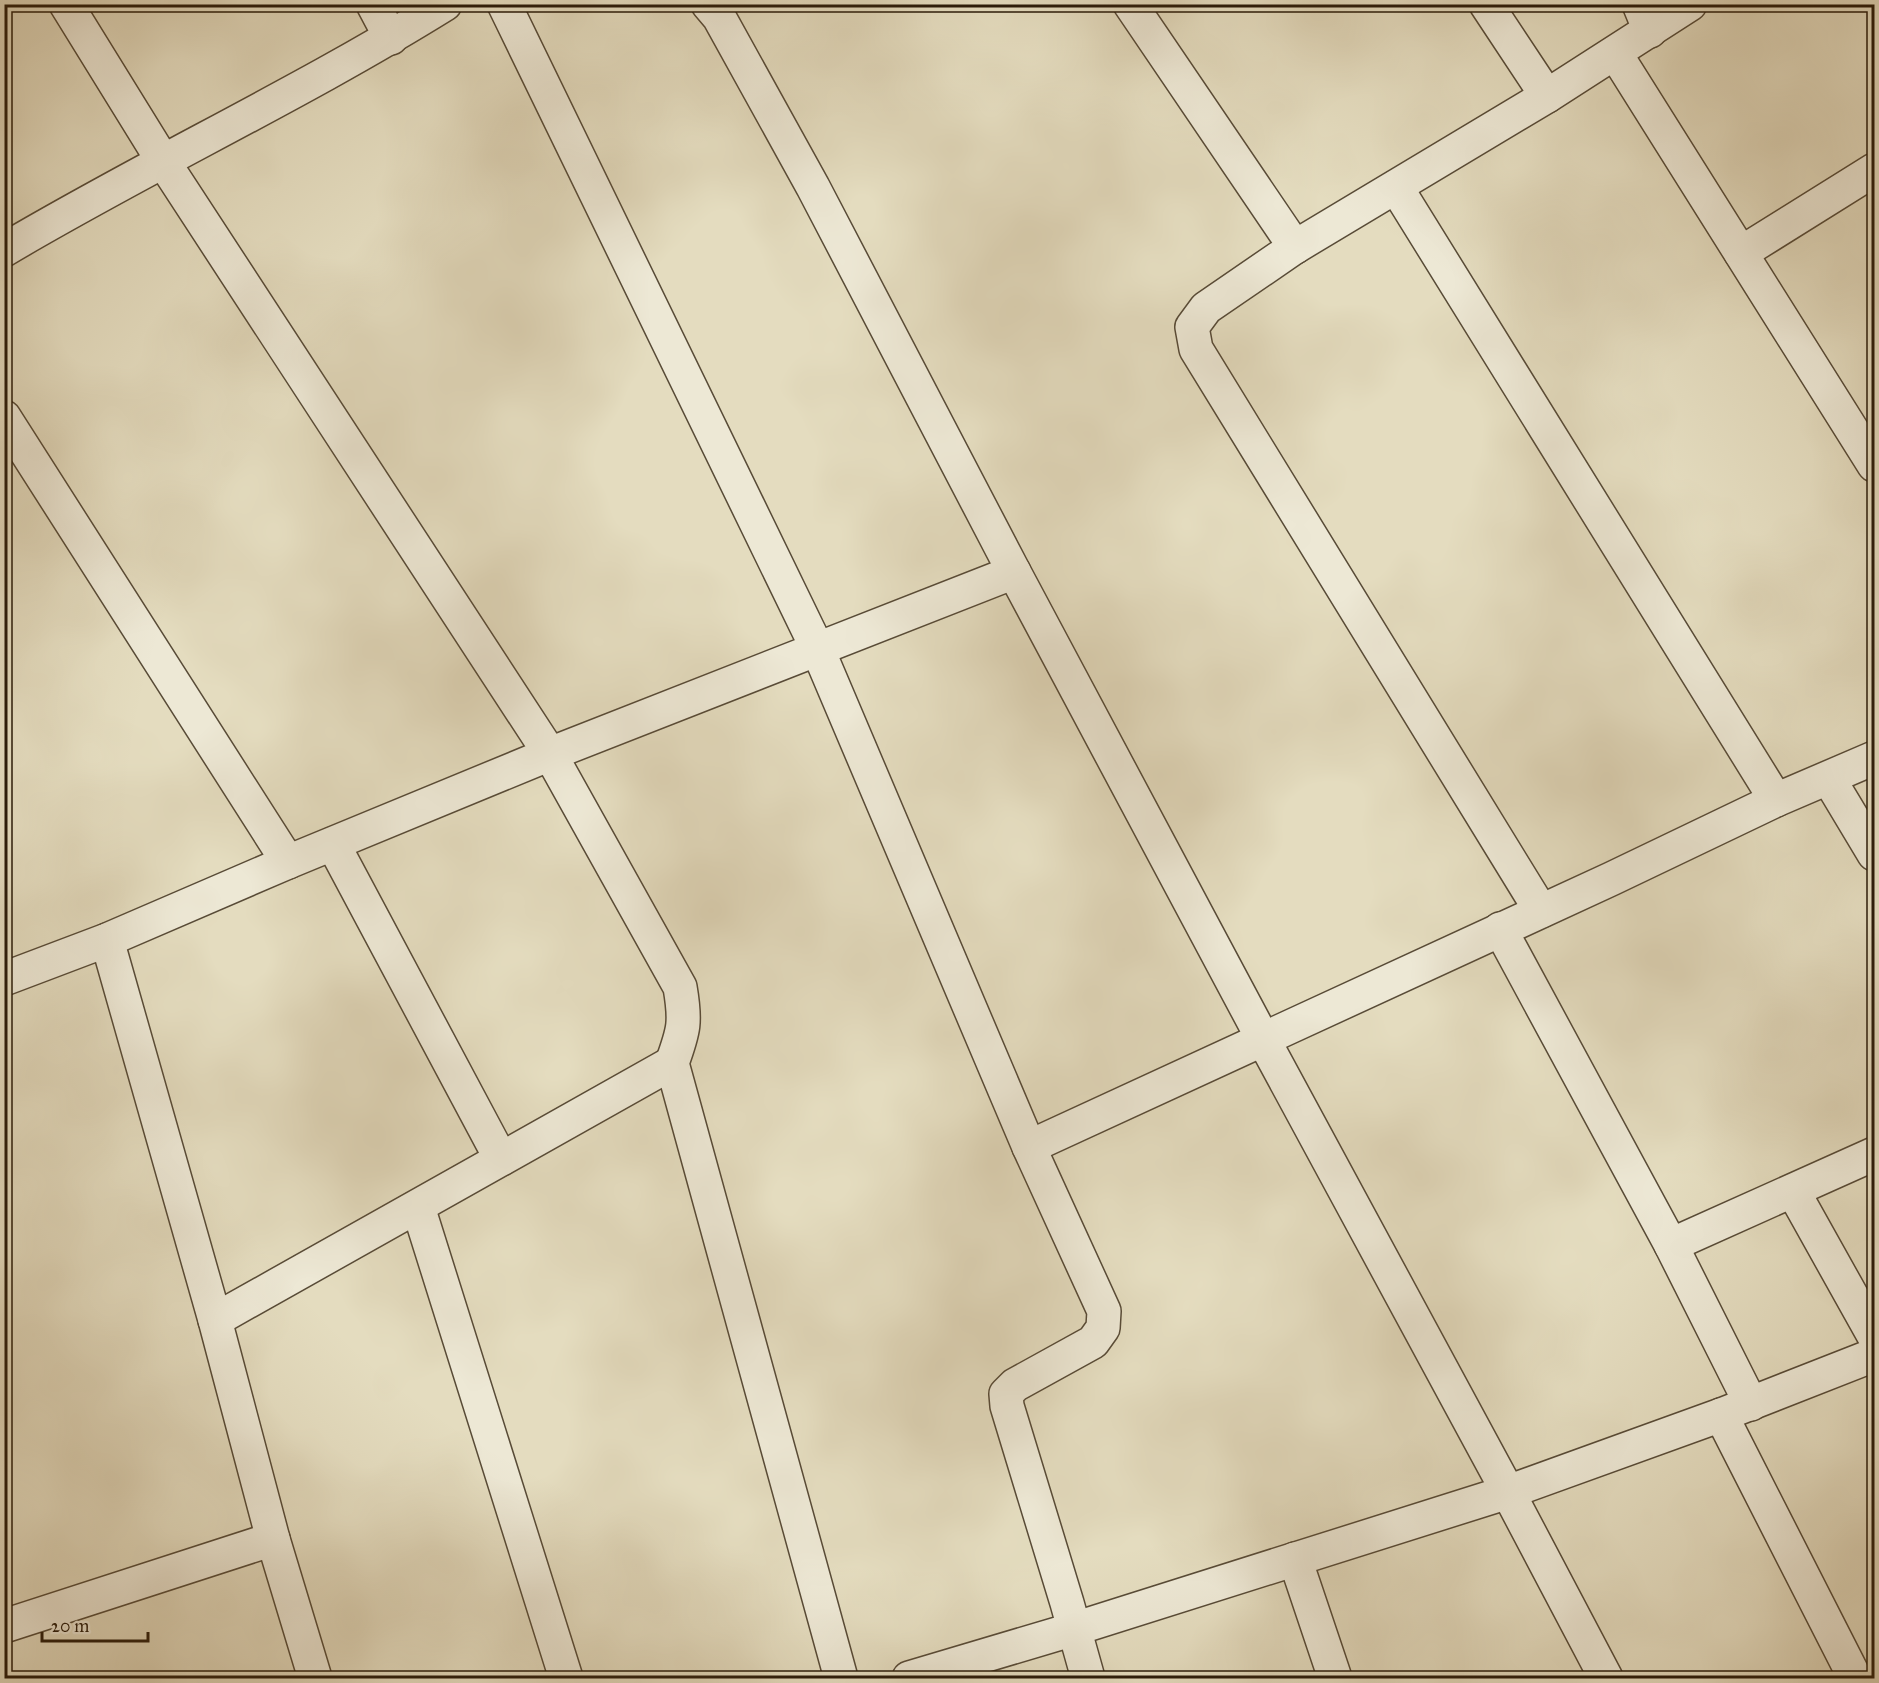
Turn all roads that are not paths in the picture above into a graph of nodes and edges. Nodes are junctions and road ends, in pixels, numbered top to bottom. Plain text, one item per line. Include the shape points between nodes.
1 (66, 4) edge
2 (373, 4) edge
3 (446, 4) edge
4 (504, 4) edge
5 (1130, 4) edge
6 (1485, 4) edge
7 (1690, 4) edge
8 (723, 9) edge
9 (1645, 18) edge
10 (391, 38) junction
11 (1615, 53) junction
12 (1547, 96) junction
13 (163, 161) junction
14 (1875, 170) edge
15 (1395, 187) junction
16 (1295, 247) junction
17 (4, 250) edge
18 (1742, 253) junction
19 (4, 417) edge
20 (1874, 464) edge
21 (1014, 572) junction
22 (818, 650) junction
23 (550, 753) junction
24 (1875, 758) edge
25 (1829, 779) junction
26 (1776, 800) junction
27 (333, 844) junction
28 (1875, 854) edge
29 (288, 862) junction
30 (1541, 911) junction
31 (1500, 929) junction
32 (107, 940) junction
33 (7, 973) edge
34 (1263, 1039) junction
35 (672, 1063) junction
36 (1029, 1147) junction
37 (1875, 1154) edge
38 (501, 1159) junction
39 (1793, 1191) junction
40 (418, 1207) junction
41 (1671, 1245) junction
42 (215, 1320) junction
43 (1875, 1336) edge
44 (1875, 1355) edge
45 (1751, 1404) junction
46 (1721, 1415) junction
47 (1508, 1492) junction
48 (273, 1539) junction
49 (1294, 1559) junction
50 (4, 1626) edge
51 (1074, 1629) junction
52 (315, 1678) edge
53 (566, 1678) edge
54 (841, 1678) edge
55 (909, 1678) edge
56 (1088, 1678) edge
57 (1335, 1678) edge
58 (1606, 1678) edge
59 (1855, 1678) edge

1 - 13 street
2 - 10 street
3 - 10 street
4 - 22 street
5 - 16 street
6 - 12 street
7 - 9 street
8 - 21 street
9 - 11 street
10 - 13 street
11 - 12 street
11 - 18 street
12 - 15 street
13 - 17 street
13 - 23 street
14 - 18 street
15 - 16 street
15 - 26 street
16 - 30 street via 1206,308 1192,327 1196,349
18 - 20 street
19 - 29 street
21 - 22 street
21 - 34 street
22 - 23 street
22 - 36 street
23 - 27 street
23 - 35 street via 680,987 685,1013
24 - 25 street
25 - 26 street
25 - 28 street
26 - 30 street
27 - 29 street
27 - 38 street
29 - 32 street
30 - 31 street
31 - 34 street
31 - 41 street
32 - 33 street
32 - 42 street
34 - 36 street
34 - 47 street
35 - 38 street
35 - 54 street
36 - 51 street via 1104,1311 1103,1328 1093,1342 1015,1385 1006,1394
37 - 39 street
38 - 40 street
39 - 41 street
39 - 43 street
40 - 42 street
40 - 53 street
41 - 45 street
42 - 48 street
44 - 45 street
45 - 46 street
46 - 47 street
46 - 59 street
47 - 49 street
47 - 58 street
48 - 50 street
48 - 52 street
49 - 51 street
49 - 57 street
51 - 55 street
51 - 56 street

